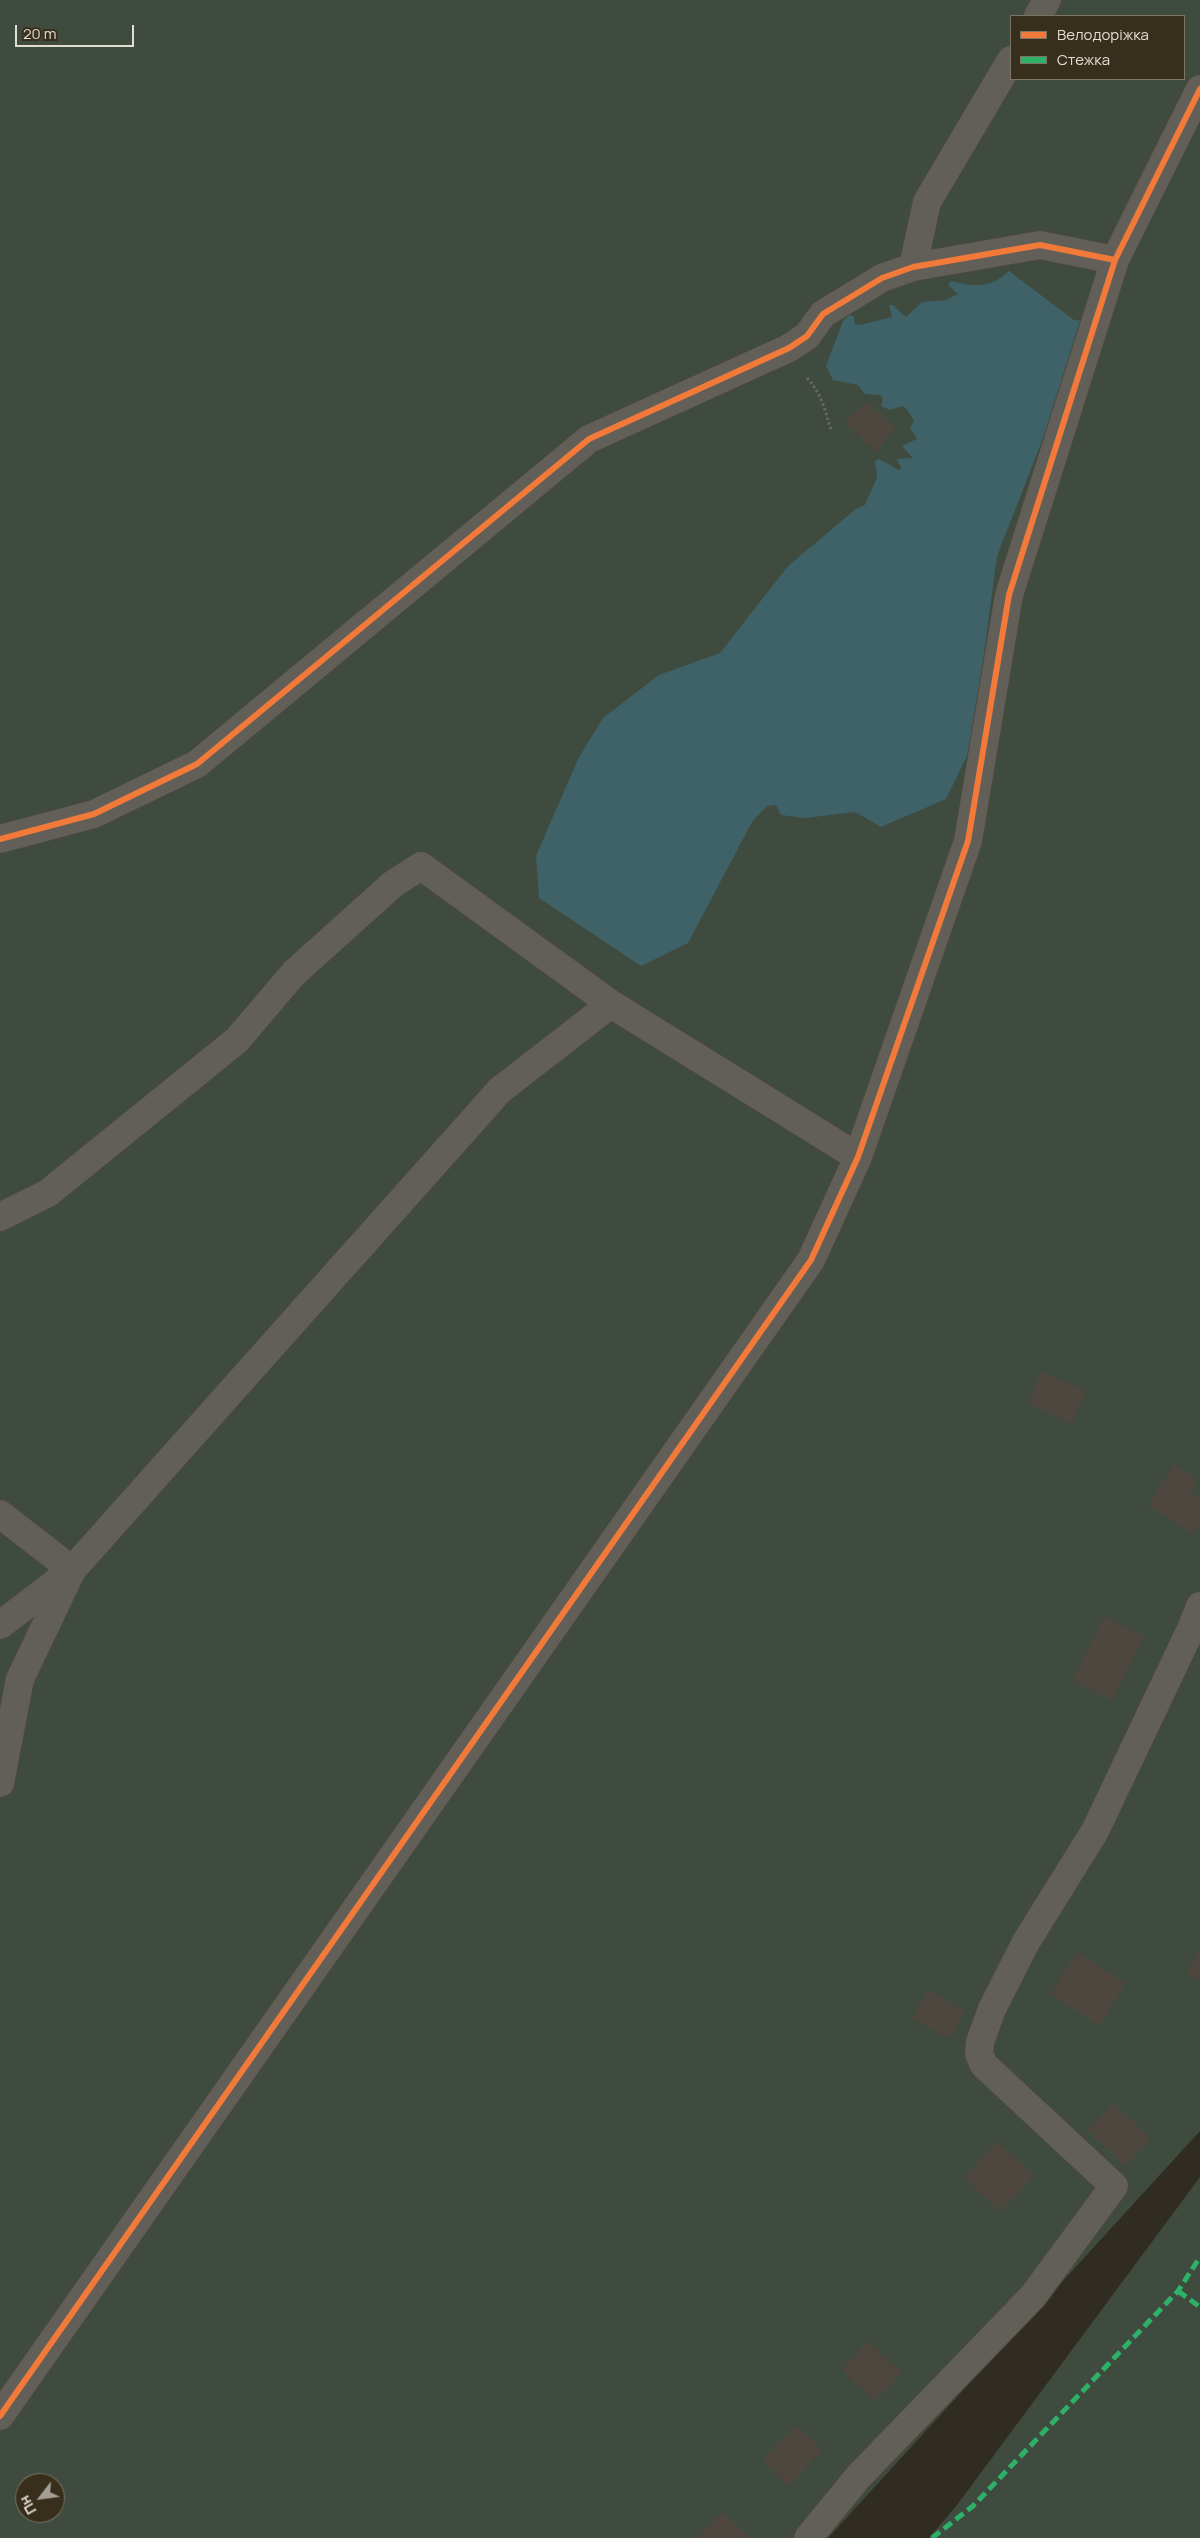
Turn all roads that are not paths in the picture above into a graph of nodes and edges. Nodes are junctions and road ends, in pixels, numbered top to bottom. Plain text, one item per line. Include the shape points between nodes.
1 (1047, 0) edge
2 (1039, 15) edge
3 (1010, 62) edge
4 (1200, 89) edge
5 (1115, 260) junction
6 (913, 267) junction
7 (0, 839) edge
8 (611, 1004) junction
9 (858, 1157) junction
10 (0, 1217) edge
11 (0, 1514) edge
12 (72, 1570) junction
13 (1200, 1606) edge
14 (0, 1625) edge
15 (0, 1783) edge
16 (0, 2416) edge
17 (808, 2538) edge

1 - 2 street
3 - 6 street via 927,202
4 - 5 street
5 - 6 street via 1040,245
5 - 9 street via 1010,595 968,841
6 - 7 street via 882,278 823,314 807,336 789,348 589,439 197,764 94,814
8 - 9 street
8 - 10 street via 421,866 394,884 294,973 237,1040 48,1193
8 - 12 street via 500,1090
9 - 16 street via 811,1260
11 - 12 street
12 - 14 street
12 - 15 street via 20,1679
13 - 17 street via 1095,1831 1026,1942 992,2009 980,2042 979,2054 984,2066 1114,2186 1032,2296 858,2478

